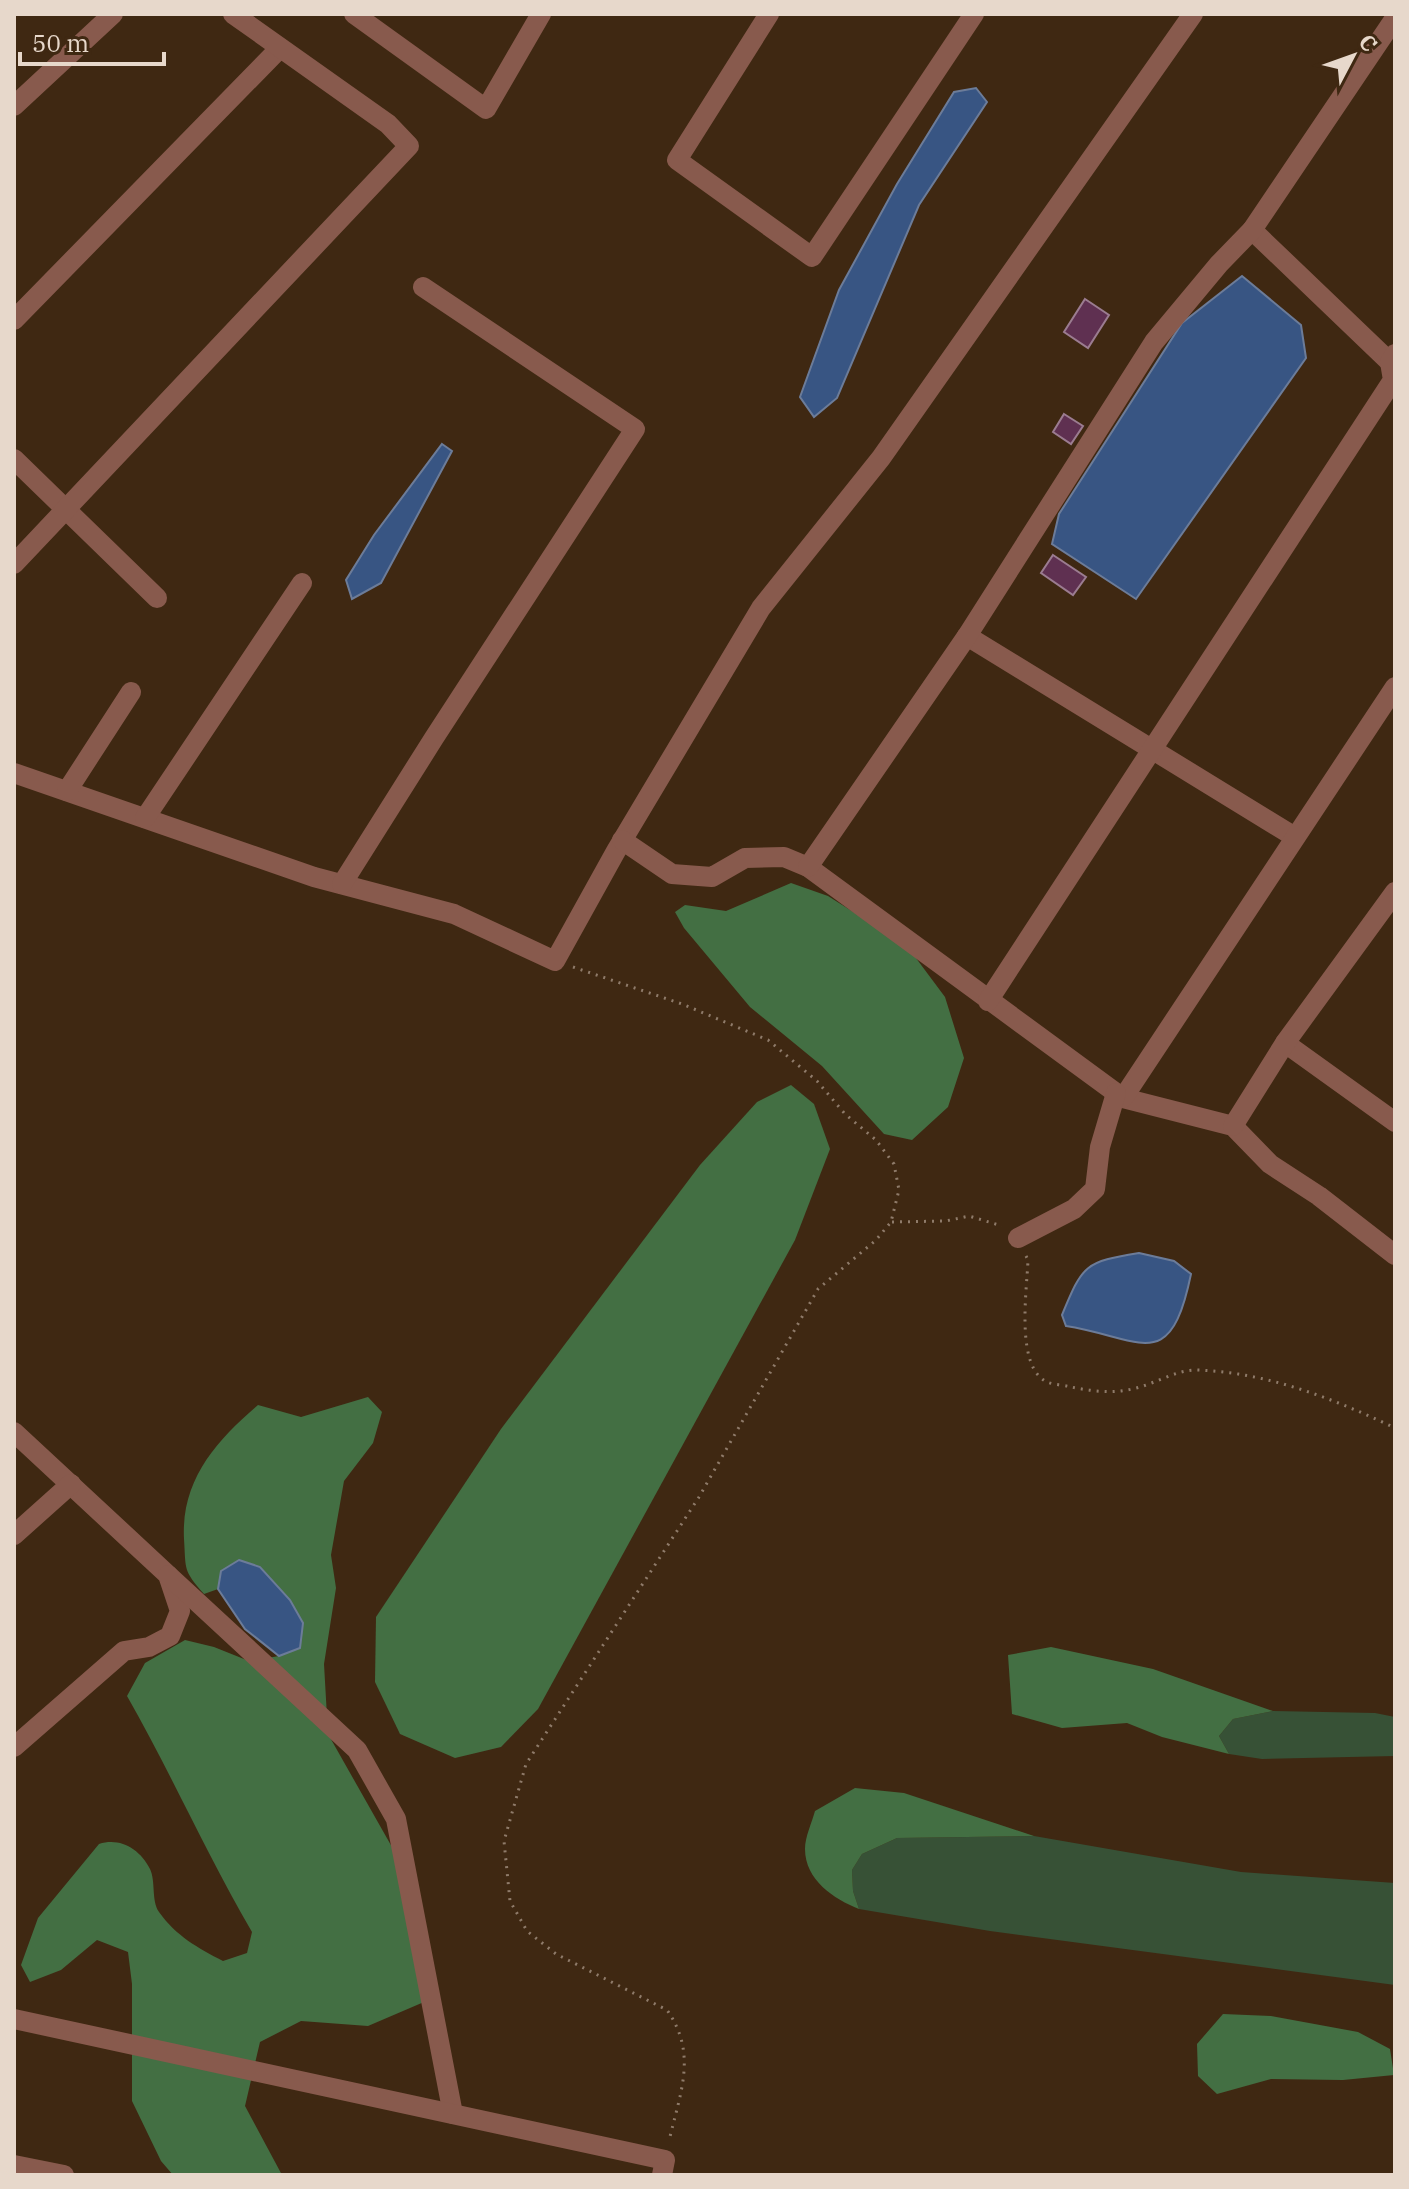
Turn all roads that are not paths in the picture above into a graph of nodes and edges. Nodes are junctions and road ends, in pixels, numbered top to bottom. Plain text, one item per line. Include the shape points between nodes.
1 (113, 14) edge
2 (233, 14) edge
3 (354, 14) edge
4 (541, 14) edge
5 (769, 14) edge
6 (974, 14) edge
7 (1193, 14) edge
8 (1395, 18) edge
9 (280, 48) junction
10 (14, 106) edge
11 (1252, 230) junction
12 (423, 287) dead end
13 (14, 320) edge
14 (1393, 361) edge
15 (14, 459) edge
16 (66, 509) junction
17 (14, 564) edge
18 (302, 583) dead end
19 (157, 598) dead end
20 (967, 636) junction
21 (1395, 687) edge
22 (131, 692) dead end
23 (1150, 750) junction
24 (14, 773) edge
25 (67, 791) junction
26 (145, 818) junction
27 (1295, 837) junction
28 (622, 840) junction
29 (808, 867) junction
30 (342, 884) junction
31 (1395, 892) edge
32 (1387, 922) edge
33 (988, 1001) junction
34 (1285, 1043) junction
35 (1120, 1095) junction
36 (1395, 1122) edge
37 (1233, 1126) junction
38 (1018, 1238) road end
39 (1395, 1255) edge
40 (14, 1432) edge
41 (71, 1484) junction
42 (14, 1535) edge
43 (168, 1575) junction
44 (14, 1747) edge
45 (14, 2019) edge
46 (453, 2114) junction
47 (14, 2165) edge
48 (663, 2168) edge
49 (64, 2175) edge

1 - 10 street
2 - 9 street
3 - 4 street via 486,109
5 - 6 street via 677,160 812,257
7 - 28 street via 881,458 761,608
8 - 11 street
9 - 13 street
9 - 16 street via 388,124 409,146
11 - 14 street
11 - 20 street via 1154,342
12 - 30 street via 635,429
14 - 23 street via 1393,380
15 - 16 street
16 - 17 street
16 - 19 street
18 - 26 street
20 - 23 street
20 - 29 street
21 - 27 street
22 - 25 street
23 - 27 street
23 - 33 street
24 - 25 street
25 - 26 street
26 - 30 street
27 - 35 street
28 - 29 street via 672,874 712,877 745,858 784,857
28 - 30 street via 555,961 454,914
29 - 33 street
31 - 32 street
32 - 34 street
33 - 35 street
34 - 36 street
34 - 37 street
35 - 37 street
35 - 38 street via 1100,1147 1095,1189 1074,1209
37 - 39 street via 1270,1164
40 - 41 street
41 - 42 street
41 - 43 street
43 - 44 street via 180,1611 170,1636 124,1651
43 - 46 street via 357,1750 396,1819
45 - 46 street
46 - 48 street
47 - 49 street

